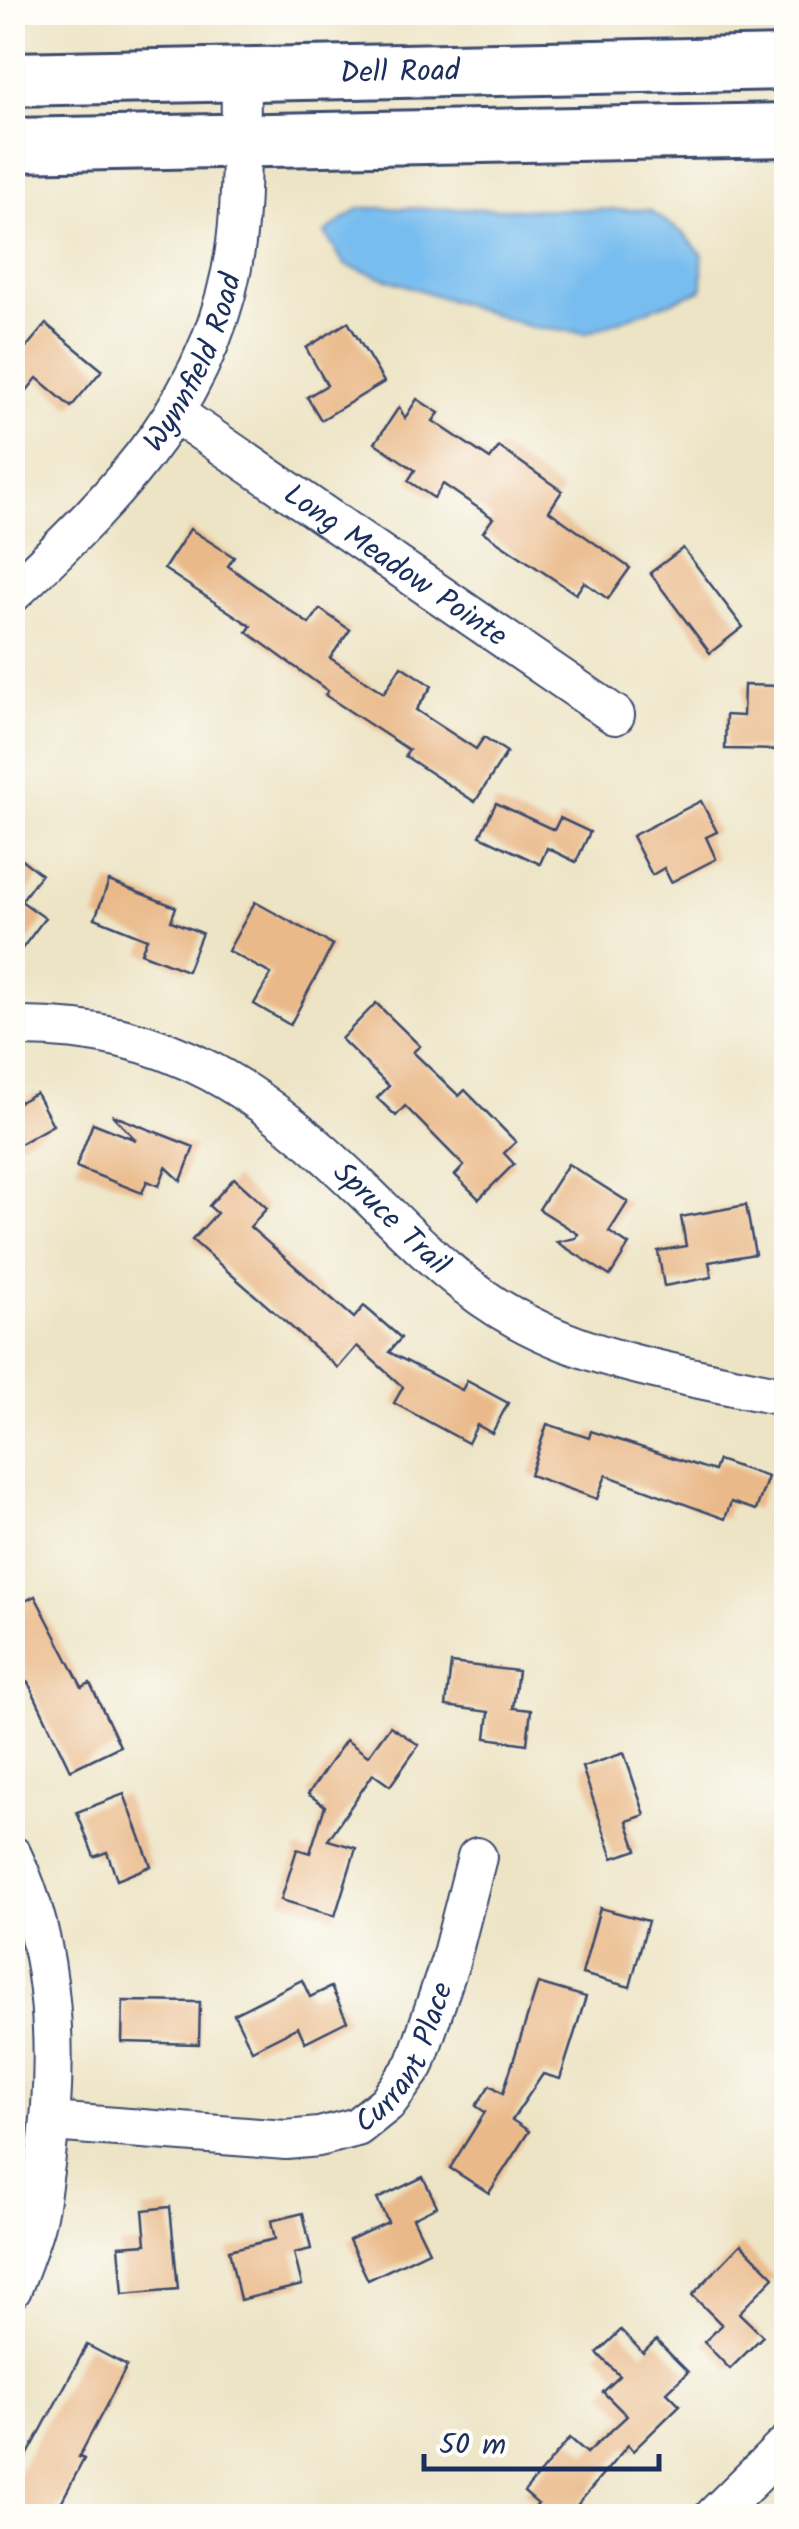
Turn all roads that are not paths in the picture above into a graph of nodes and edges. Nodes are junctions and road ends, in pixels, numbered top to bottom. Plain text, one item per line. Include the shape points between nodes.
1 (786, 63) edge
2 (241, 75) junction
3 (12, 80) edge
4 (786, 130) edge
5 (240, 141) junction
6 (12, 145) edge
7 (175, 412) junction
8 (20, 573) edge
9 (616, 715) dead end
10 (12, 1026) edge
11 (786, 1397) edge
12 (12, 1855) edge
13 (477, 1858) dead end
14 (50, 2122) junction
15 (12, 2289) edge
16 (786, 2445) edge
17 (714, 2516) edge

1 - 2 main road, Dell Road
2 - 3 main road, Dell Road
2 - 5 street, Wynnfield Road
4 - 5 main road
5 - 6 main road
5 - 7 street, Wynnfield Road via 236,244 192,384
7 - 8 street, Wynnfield Road via 104,505
7 - 9 street, Long Meadow Pointe
10 - 11 street, Spruce Trail via 158,1047 216,1072 319,1146 462,1283 516,1319 639,1366
12 - 14 street via 44,1956 55,2044
13 - 14 street, Currant Place via 415,2065 387,2103 357,2127 286,2140
14 - 15 street via 36,2220
16 - 17 street

